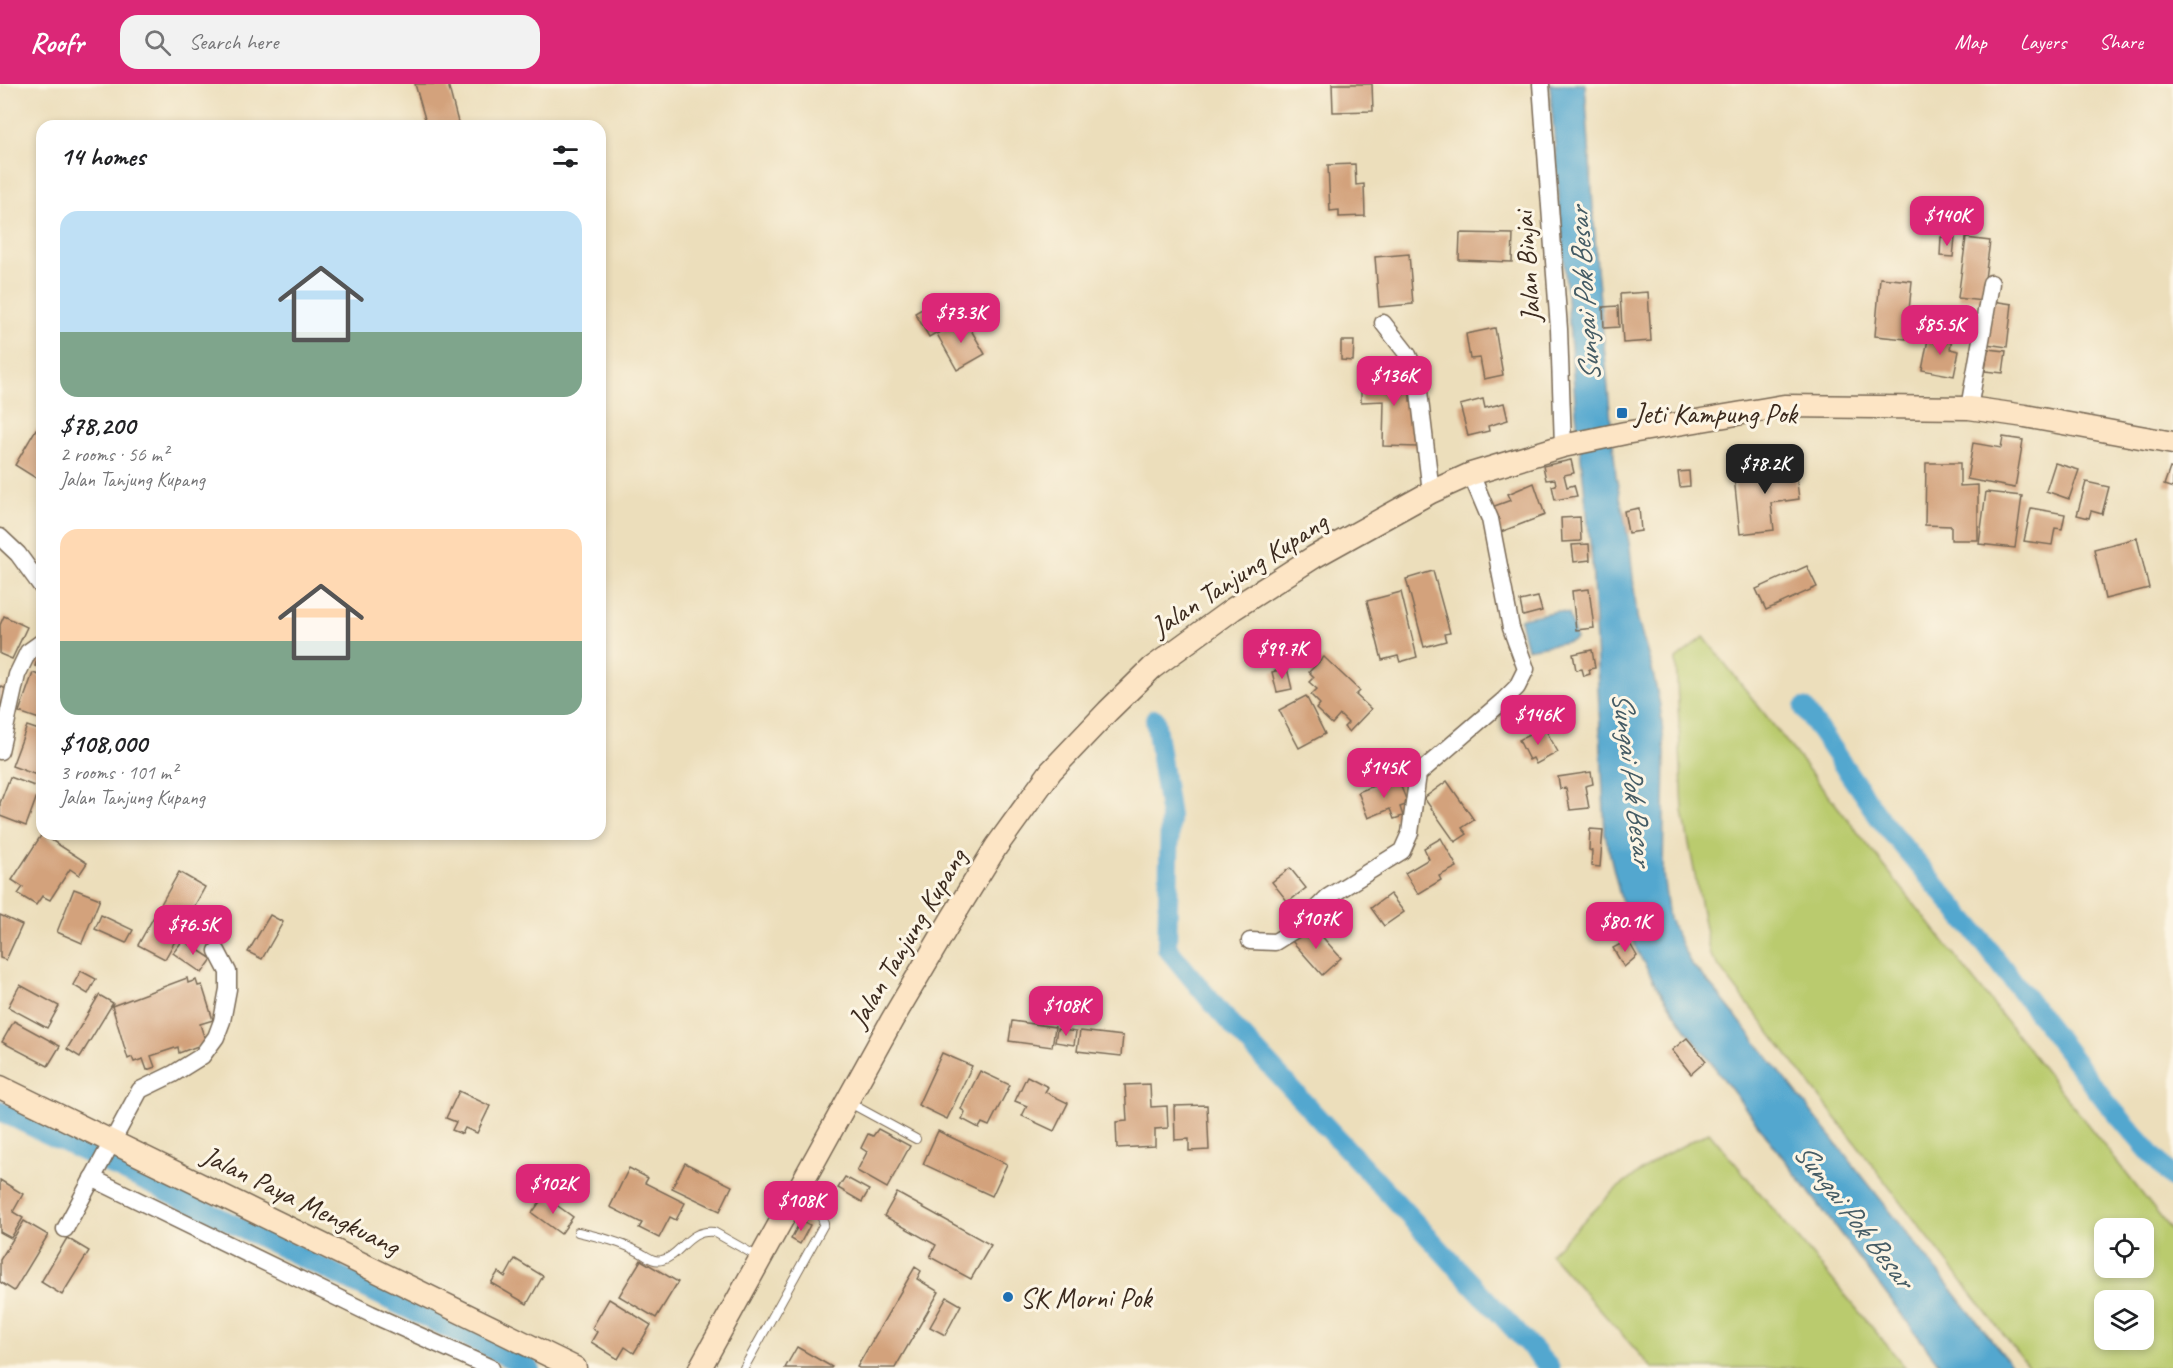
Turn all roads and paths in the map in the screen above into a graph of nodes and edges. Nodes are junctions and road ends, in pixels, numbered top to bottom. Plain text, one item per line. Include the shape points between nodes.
1 (1541, 84) edge
2 (1991, 283) dead end
3 (1383, 323) dead end
4 (1969, 408) junction
5 (2173, 443) edge
6 (1563, 446) junction
7 (1471, 474) junction
8 (1431, 492) junction
9 (0, 537) edge
10 (36, 579) edge
11 (36, 646) edge
12 (0, 751) edge
13 (1250, 941) dead end
14 (217, 951) dead end
15 (0, 1087) edge
16 (848, 1102) junction
17 (916, 1139) dead end
18 (111, 1144) junction
19 (94, 1174) junction
20 (794, 1197) junction
21 (65, 1229) dead end
22 (578, 1232) dead end
23 (761, 1258) junction
24 (491, 1368) edge
25 (575, 1368) edge
26 (700, 1368) edge
27 (744, 1368) edge

1 - 6 street, Jalan Binjai via 1559,328
2 - 4 street
3 - 8 street via 1408,355 1417,375
4 - 5 main road, Jalan Tanjung Kupang
4 - 6 main road, Jalan Tanjung Kupang via 1784,406
6 - 7 main road, Jalan Tanjung Kupang
7 - 8 main road, Jalan Tanjung Kupang
7 - 13 street via 1490,519 1511,628 1526,669 1524,677 1504,700 1418,774 1410,833 1402,851 1329,897 1296,930 1275,942
8 - 16 main road, Jalan Tanjung Kupang via 1314,557 1233,609 1152,668 1108,711 1051,771 996,847 892,1020
9 - 10 street
11 - 12 street via 28,652 17,675
14 - 18 street via 228,972 228,989 216,1036 202,1056 140,1090
15 - 18 main road, Jalan Paya Mengkuang
16 - 17 lane
16 - 20 main road, Jalan Tanjung Kupang
18 - 19 street
18 - 25 main road, Jalan Paya Mengkuang
19 - 21 street
19 - 24 street via 371,1314
20 - 23 main road, Jalan Tanjung Kupang
20 - 27 lane via 821,1214 824,1224
22 - 23 lane via 607,1238 660,1260 708,1231
23 - 26 main road, Jalan Tanjung Kupang

